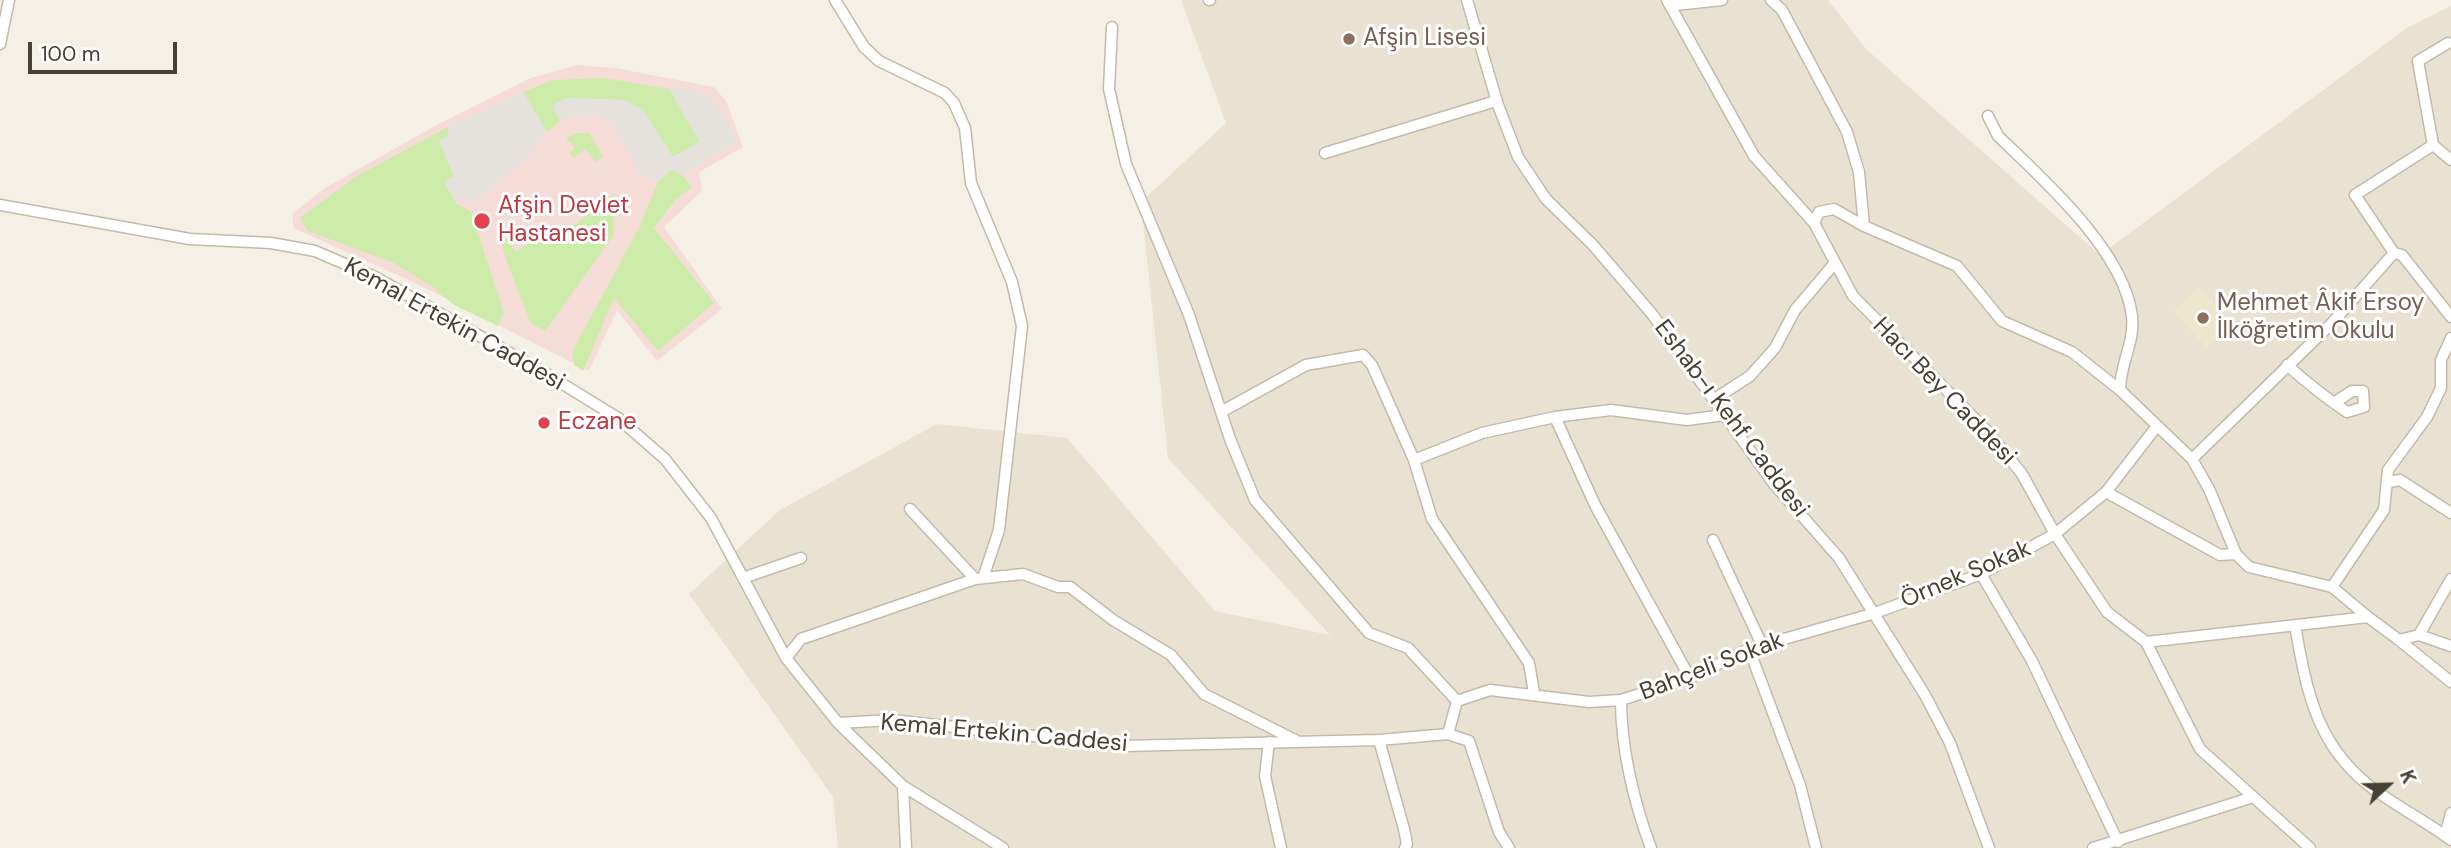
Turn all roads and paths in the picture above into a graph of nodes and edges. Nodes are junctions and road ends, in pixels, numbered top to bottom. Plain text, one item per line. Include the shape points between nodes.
1 (9, 0) edge
2 (835, 0) edge
3 (1467, 0) edge
4 (1668, 0) edge
5 (1722, 0) edge
6 (1771, 0) edge
7 (1112, 27) dead end
8 (2448, 43) dead end
9 (0, 44) edge
10 (1496, 101) junction
11 (1988, 117) dead end
12 (2433, 145) junction
13 (1325, 153) dead end
14 (2451, 160) edge
15 (0, 205) edge
16 (1814, 223) junction
17 (1864, 226) junction
18 (2394, 253) junction
19 (1834, 264) junction
20 (2451, 317) edge
21 (2451, 338) edge
22 (2287, 365) junction
23 (2120, 390) junction
24 (1713, 400) junction
25 (2334, 403) junction
26 (1221, 412) junction
27 (1724, 415) junction
28 (1555, 417) junction
29 (2157, 426) junction
30 (2192, 459) junction
31 (1414, 460) junction
32 (2389, 482) junction
33 (2106, 492) junction
34 (910, 509) dead end
35 (2451, 513) edge
36 (2055, 534) junction
37 (1713, 540) dead end
38 (2236, 554) junction
39 (801, 558) dead end
40 (1980, 574) junction
41 (743, 578) junction
42 (979, 578) junction
43 (2451, 579) edge
44 (2332, 587) junction
45 (1875, 613) junction
46 (2368, 617) junction
47 (2295, 625) junction
48 (2419, 635) junction
49 (2399, 640) junction
50 (2146, 642) junction
51 (1762, 645) junction
52 (2451, 646) edge
53 (1749, 649) junction
54 (786, 659) junction
55 (1690, 678) junction
56 (2451, 682) edge
57 (1534, 693) junction
58 (1621, 700) junction
59 (1457, 701) junction
60 (838, 723) junction
61 (1448, 734) junction
62 (1379, 740) junction
63 (1296, 741) junction
64 (1269, 742) junction
65 (903, 786) junction
66 (2253, 797) junction
67 (2450, 820) edge
68 (2448, 838) edge
69 (2118, 842) junction
70 (906, 848) edge
71 (1003, 848) edge
72 (1281, 848) edge
73 (1405, 848) edge
74 (1509, 848) edge
75 (1651, 848) edge
76 (1816, 848) edge
77 (1989, 848) edge
78 (2093, 848) edge
79 (2310, 848) edge

1 - 9 street
2 - 42 street via 864,47 879,61 945,93 954,103 965,128 971,183 1012,282 1022,326 999,530
3 - 10 street, Eshab-ı Kehf Caddesi
4 - 5 street via 1675,5
4 - 16 street, Hacı Bey Caddesi via 1754,156
6 - 17 street via 1782,10 1847,132 1859,172
7 - 26 street via 1109,89 1126,164 1189,315
8 - 12 street via 2418,61
10 - 13 street
10 - 24 street, Eshab-ı Kehf Caddesi via 1518,157 1546,199 1652,314
11 - 23 street via 1998,136 2088,231 2113,266 2132,315 2132,343 2120,370
12 - 14 street
12 - 18 street via 2355,195
15 - 41 street, Kemal Ertekin Caddesi via 190,239 271,243 315,251 376,277 618,418 665,459 703,508
16 - 17 street via 1819,212 1834,209
16 - 19 street, Hacı Bey Caddesi
17 - 23 street via 1957,266 2002,321 2071,352
18 - 20 street via 2402,255
18 - 22 street
19 - 24 street via 1795,310 1750,376
19 - 36 street, Hacı Bey Caddesi via 1873,319 1998,443 2022,474
21 - 32 street via 2441,360 2441,387 2427,417 2388,470
22 - 25 street
22 - 30 street
23 - 29 street
24 - 27 street, Eshab-ı Kehf Caddesi
25 - 25 street via 2347,412 2364,407 2363,391 2350,387
26 - 31 street via 1306,365 1363,355 1372,365
26 - 59 street via 1255,500 1369,633 1408,648
27 - 28 street via 1687,420 1611,410
27 - 45 street, Eshab-ı Kehf Caddesi via 1774,484 1839,558
28 - 31 street via 1482,433
28 - 55 street via 1595,505
29 - 30 street
29 - 33 street, Örnek Sokak
30 - 38 street
31 - 57 street via 1432,519 1529,663
32 - 35 street via 2400,480
32 - 44 street via 2384,510
33 - 36 street, Örnek Sokak
33 - 38 street via 2220,555
34 - 42 street
36 - 40 street, Örnek Sokak
36 - 50 street, Hacı Bey Caddesi via 2107,612
37 - 51 street
38 - 44 street via 2249,567
39 - 41 street
40 - 45 street, Örnek Sokak
40 - 69 street via 2032,661
41 - 54 street, Kemal Ertekin Caddesi
42 - 54 street via 801,639
42 - 63 street via 1023,574 1070,587 1171,655 1204,694
43 - 48 street
44 - 46 street
45 - 51 street, Bahçeli Sokak
45 - 77 street, Eshab-ı Kehf Caddesi via 1950,743
46 - 47 street
46 - 49 street
47 - 50 street
47 - 68 street via 2307,693 2337,756 2376,791
48 - 49 street
48 - 52 street
49 - 56 street
50 - 66 street, Hacı Bey Caddesi via 2200,749
51 - 53 street, Bahçeli Sokak
53 - 55 street, Bahçeli Sokak
53 - 76 street via 1800,785
54 - 60 street, Kemal Ertekin Caddesi
55 - 58 street, Bahçeli Sokak
57 - 58 street, Bahçeli Sokak via 1589,702
57 - 59 street, Bahçeli Sokak via 1490,690
58 - 75 street via 1640,818
59 - 61 street
60 - 64 street, Kemal Ertekin Caddesi via 892,720 1123,746
60 - 65 street
61 - 62 street, Kemal Ertekin Caddesi
61 - 74 street via 1469,741 1499,832
62 - 63 street, Kemal Ertekin Caddesi
62 - 73 street
63 - 64 street, Kemal Ertekin Caddesi
64 - 72 street via 1265,776
65 - 70 street
65 - 71 street
66 - 69 street
66 - 79 street, Hacı Bey Caddesi
67 - 68 street
69 - 78 street

